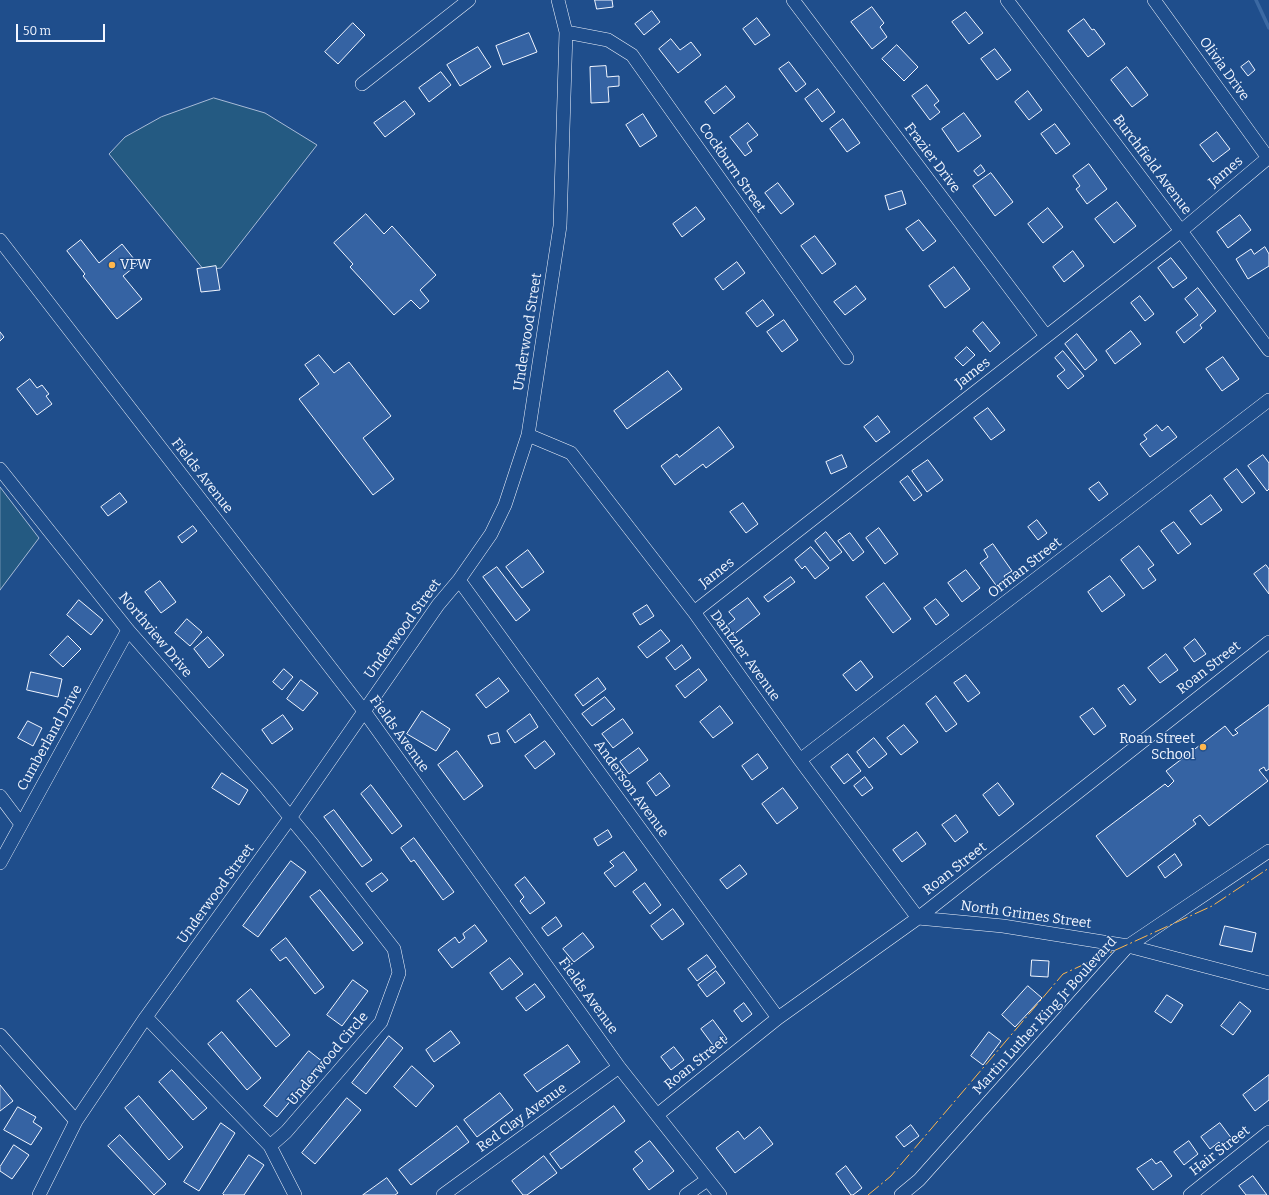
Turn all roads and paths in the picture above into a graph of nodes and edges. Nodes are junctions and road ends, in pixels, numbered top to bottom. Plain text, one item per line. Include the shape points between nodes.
1 (469, 0) edge
2 (558, 0) edge
3 (793, 0) edge
4 (1007, 0) edge
5 (1154, 0) edge
6 (566, 32) junction
7 (362, 84) dead end
8 (1268, 157) edge
9 (1181, 231) junction
10 (0, 240) edge
11 (1046, 336) junction
12 (1269, 350) edge
13 (847, 358) dead end
14 (1269, 400) edge
15 (528, 436) junction
16 (0, 469) edge
17 (459, 580) junction
18 (694, 612) junction
19 (128, 630) junction
20 (1269, 642) edge
21 (364, 712) junction
22 (800, 760) junction
23 (0, 796) edge
24 (290, 818) junction
25 (21, 824) junction
26 (1269, 851) edge
27 (0, 863) edge
28 (918, 918) junction
29 (1128, 946) junction
30 (1269, 983) edge
31 (146, 1017) junction
32 (778, 1018) junction
33 (0, 1035) edge
34 (619, 1067) junction
35 (656, 1116) junction
36 (76, 1121) junction
37 (1269, 1132) edge
38 (270, 1146) junction
39 (707, 1180) junction
40 (39, 1195) edge
41 (296, 1195) edge
42 (444, 1195) edge
43 (686, 1195) edge
44 (720, 1195) edge
45 (901, 1195) edge
46 (1190, 1195) edge

1 - 7 street
2 - 6 street, Underwood Street
3 - 11 street, Frazier Drive
4 - 9 street, Burchfield Avenue
5 - 8 street, Olivia Drive
6 - 13 street, Cockburn Street via 608,40 632,55
6 - 15 street, Underwood Street via 560,226
8 - 9 street, James
9 - 11 street, James
9 - 12 street, Burchfield Avenue
10 - 21 street, Fields Avenue
11 - 18 street, James
14 - 22 street, Orman Street
15 - 17 street, Underwood Street via 505,504 491,534
15 - 18 street, Dantzler Avenue via 571,454
16 - 19 street, Northview Drive
17 - 21 street, Underwood Street via 438,605
17 - 32 street, Anderson Avenue
18 - 22 street, Dantzler Avenue
19 - 24 street, Northview Drive
19 - 25 street, Cumberland Drive
20 - 28 street, Roan Street
21 - 24 street, Underwood Street
21 - 34 street, Fields Avenue
22 - 28 street, Dantzler Avenue
23 - 25 street
24 - 31 street, Underwood Street
24 - 38 street, Underwood Circle via 394,949 399,973 381,1022 286,1132
25 - 27 street, Cumberland Drive
26 - 29 street, Martin Luther King Jr Boulevard
28 - 29 street, North Grimes Street via 1003,926
28 - 32 street, Roan Street
29 - 30 street, North Grimes Street
29 - 45 street, Martin Luther King Jr Boulevard via 918,1180
31 - 36 street, Underwood Street
31 - 38 street
32 - 35 street, Roan Street
33 - 36 street
34 - 35 street, Fields Avenue
34 - 42 street, Red Clay Avenue
35 - 39 street, Fields Avenue
36 - 40 street, Underwood Street
37 - 46 street, Hair Street
38 - 41 street
39 - 43 street
39 - 44 street, Fields Avenue

